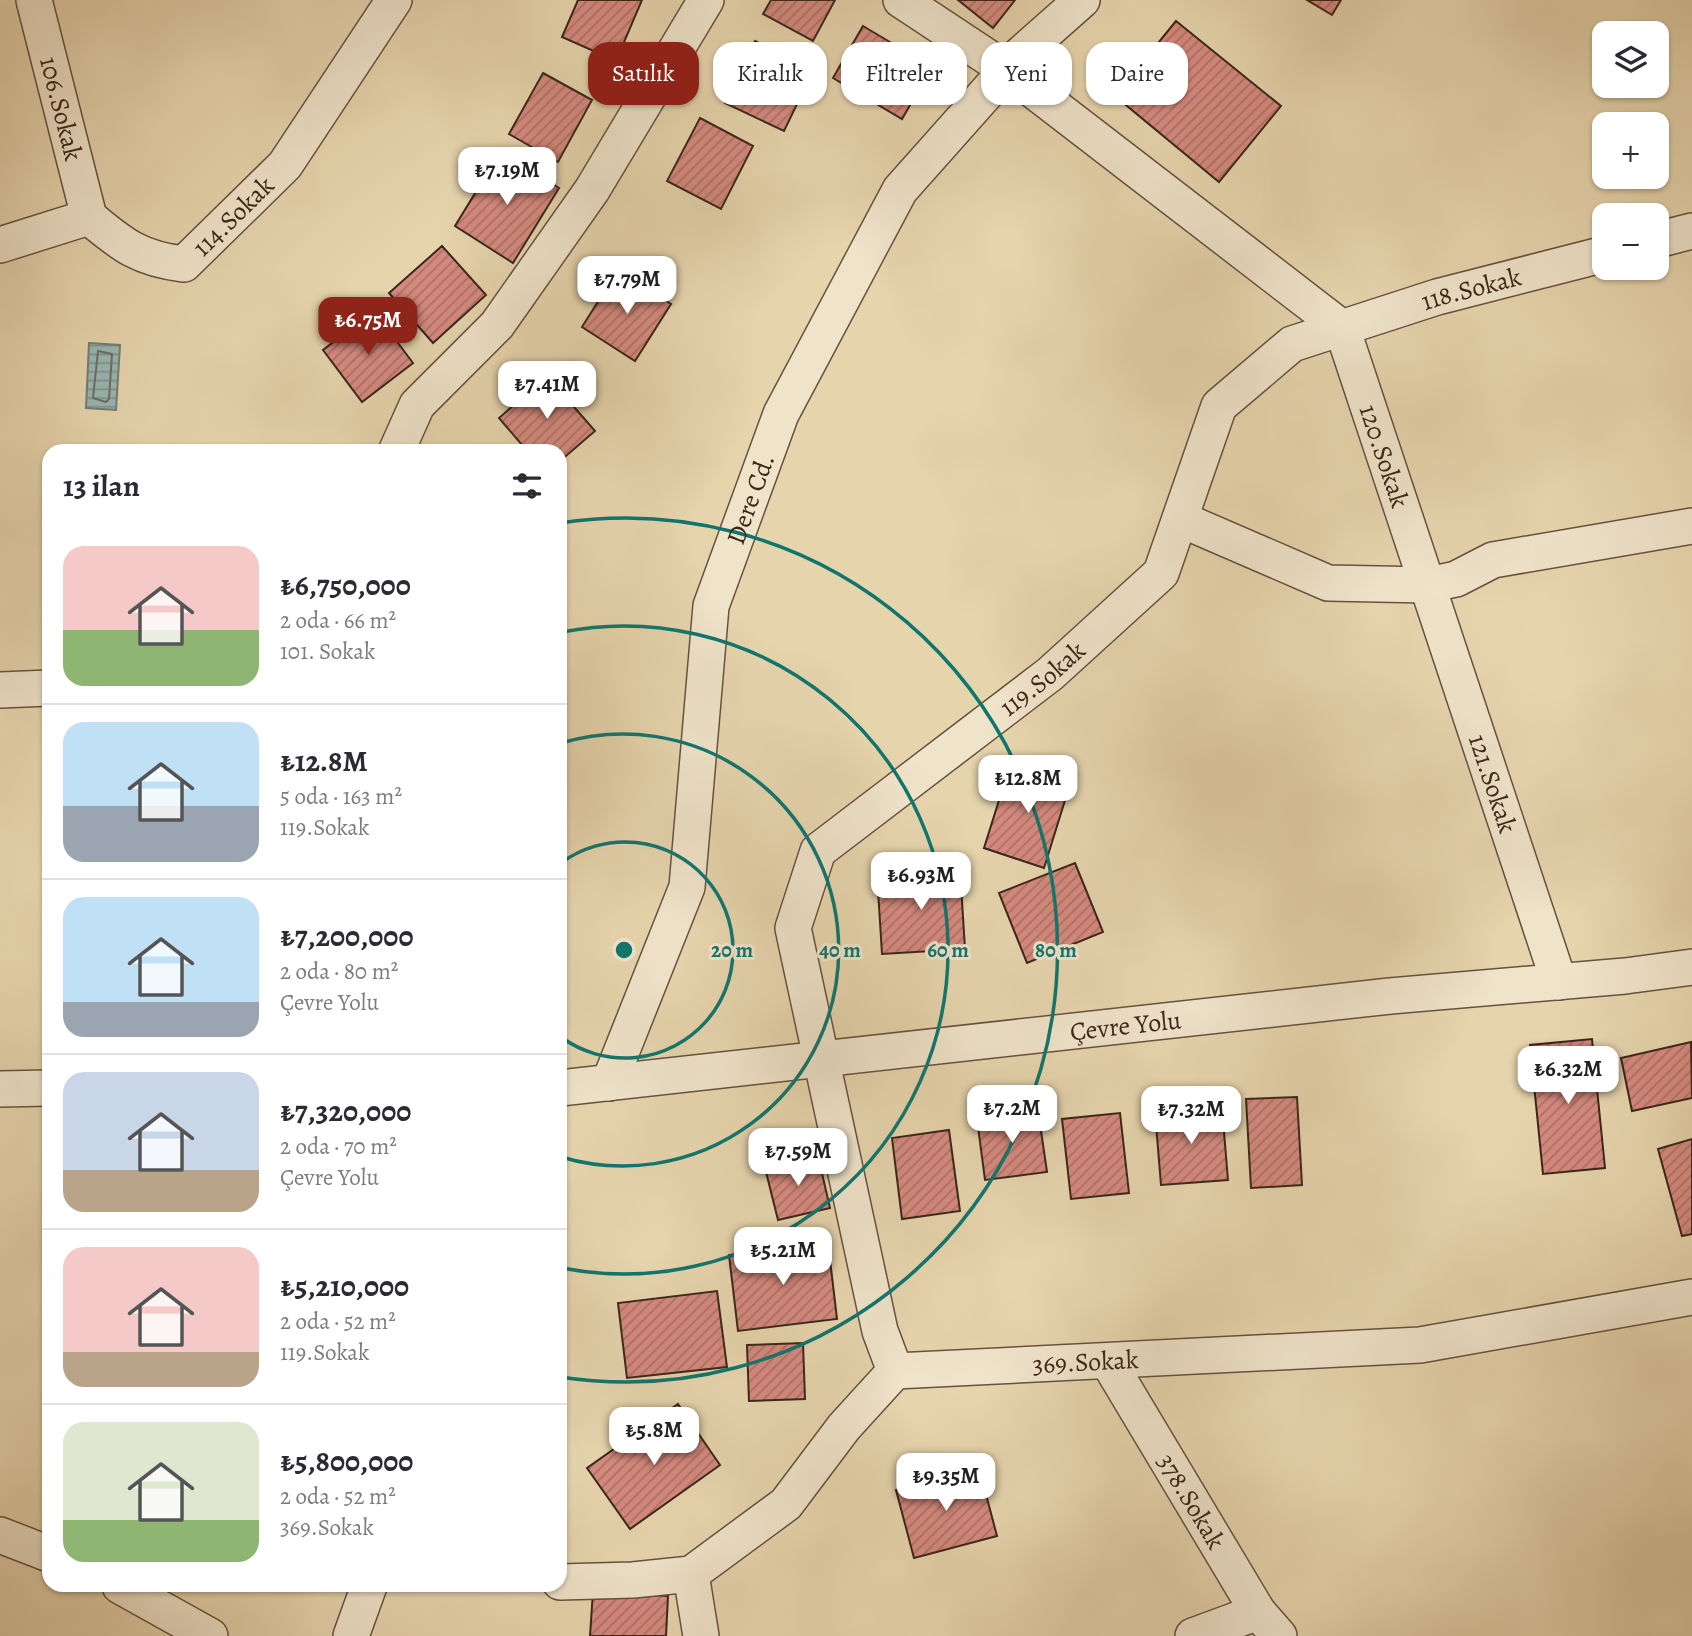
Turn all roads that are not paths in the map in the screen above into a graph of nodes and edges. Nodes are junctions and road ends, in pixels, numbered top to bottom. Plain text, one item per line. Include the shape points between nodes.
1 (34, 0) edge
2 (394, 0) edge
3 (706, 0) edge
4 (901, 0) edge
5 (1082, 0) edge
6 (1037, 42) edge
7 (981, 53) edge
8 (981, 99) edge
9 (1052, 105) edge
10 (89, 217) junction
11 (1692, 231) edge
12 (1669, 237) edge
13 (0, 245) edge
14 (1592, 257) edge
15 (1342, 328) junction
16 (400, 444) edge
17 (1180, 519) junction
18 (1692, 526) edge
19 (1428, 584) junction
20 (42, 688) edge
21 (0, 690) edge
22 (1692, 967) edge
23 (1559, 982) junction
24 (824, 1060) junction
25 (609, 1083) junction
26 (567, 1087) edge
27 (42, 1088) edge
28 (0, 1089) edge
29 (1692, 1297) edge
30 (1109, 1363) junction
31 (895, 1371) junction
32 (0, 1535) edge
33 (42, 1551) edge
34 (691, 1574) junction
35 (567, 1581) edge
36 (131, 1592) edge
37 (367, 1592) edge
38 (1269, 1624) edge
39 (210, 1636) edge
40 (351, 1636) edge
41 (701, 1636) edge
42 (1193, 1636) edge

1 - 10 street, 106.Sokak
2 - 10 street, 114.Sokak via 285,165 184,264 155,260 122,246
3 - 16 street via 592,190 497,325 417,405
4 - 7 street
5 - 6 street, Dere Cd.
8 - 25 street, Dere Cd. via 900,190 781,414 711,606 687,887
9 - 15 street
10 - 13 street
11 - 12 street
14 - 15 street, 118.Sokak via 1437,297
15 - 17 street, 119.Sokak via 1292,344 1219,406
15 - 19 street, 120.Sokak
17 - 19 street via 1328,583
17 - 24 street, 119.Sokak via 1161,573 1050,674 818,851 793,928
18 - 19 street via 1493,560 1456,579
19 - 23 street, 121.Sokak
20 - 21 street
22 - 23 street, Çevre Yolu
23 - 24 street, Çevre Yolu via 1390,996
24 - 25 street, Çevre Yolu
24 - 31 street, 119.Sokak via 880,1331
25 - 26 street, Çevre Yolu
27 - 28 street
29 - 30 street, 369.Sokak via 1420,1345
30 - 31 street, 369.Sokak
30 - 38 street, 378.Sokak
31 - 34 street via 844,1427 786,1504
32 - 33 street
34 - 35 street
34 - 41 street
36 - 39 street
37 - 40 street
38 - 42 street

